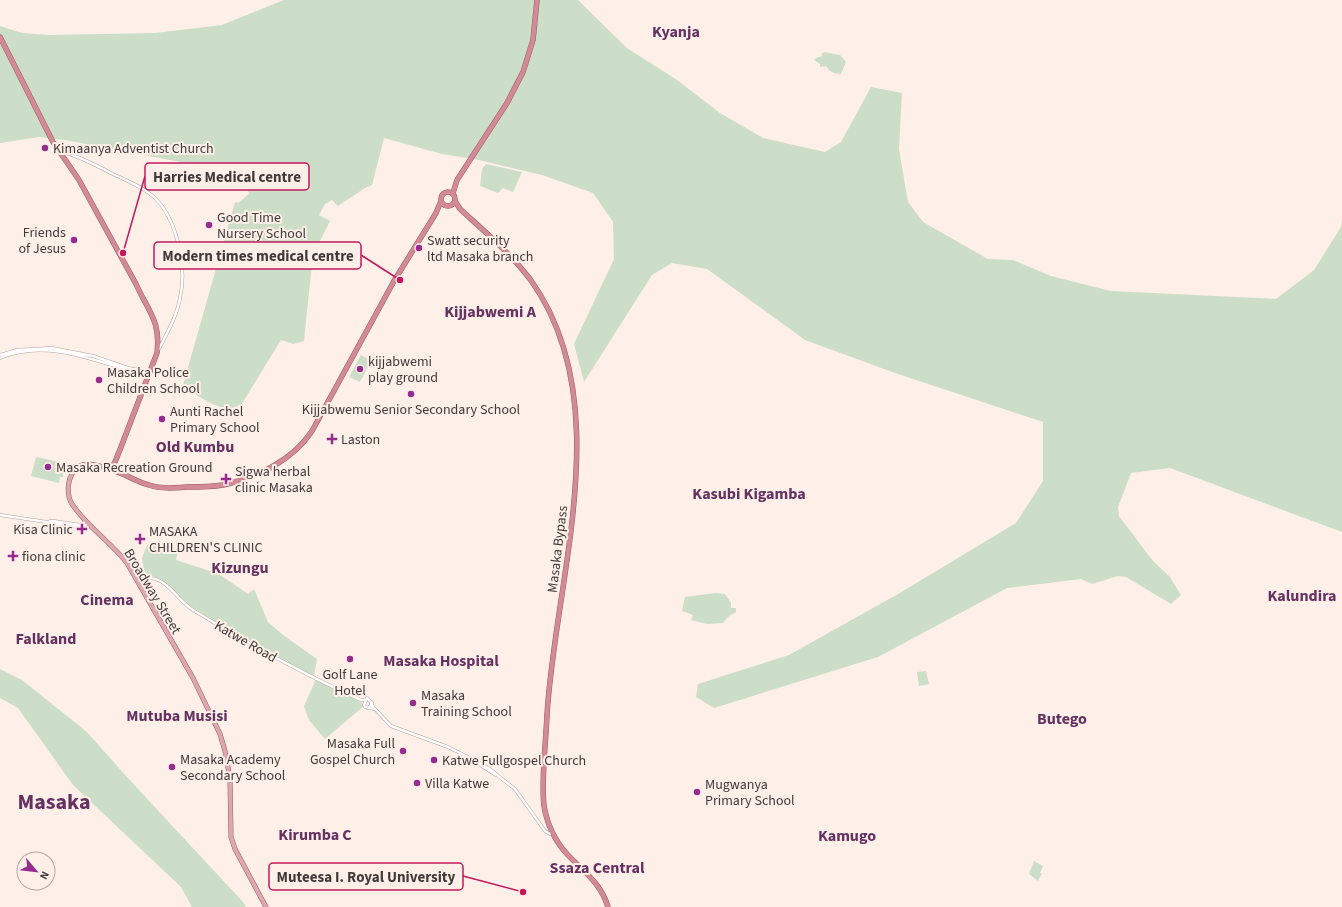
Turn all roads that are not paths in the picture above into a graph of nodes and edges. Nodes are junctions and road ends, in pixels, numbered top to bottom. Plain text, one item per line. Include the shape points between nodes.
1 (537, 0) edge
2 (0, 37) edge
3 (60, 151) junction
4 (450, 192) junction
5 (455, 201) junction
6 (443, 203) junction
7 (452, 205) junction
8 (460, 209) junction
9 (157, 353) junction
10 (0, 355) edge
11 (0, 358) edge
12 (149, 374) junction
13 (112, 469) junction
14 (0, 516) edge
15 (87, 522) junction
16 (139, 584) junction
17 (361, 700) junction
18 (366, 700) junction
19 (372, 703) junction
20 (364, 705) junction
21 (369, 708) junction
22 (374, 709) junction
23 (552, 832) junction
24 (266, 907) edge
25 (608, 907) edge

1 - 4 highway via 533,40 523,72 507,103
2 - 3 highway via 53,142
3 - 9 highway via 79,180 151,312 158,333
3 - 9 street via 85,159 149,193 158,202 172,225 181,262 182,287 178,309
4 - 5 highway via 455,195
4 - 6 highway via 442,195
5 - 7 highway
5 - 8 highway, Masaka Bypass
6 - 7 highway
6 - 13 highway via 394,281 312,431 285,460 246,478 206,487 157,487
7 - 8 highway, Masaka Bypass
8 - 23 highway, Masaka Bypass via 509,254 530,279 556,324 572,379 576,430 574,503 550,684 544,774 544,805
9 - 12 highway
10 - 12 street via 17,350 52,348 93,356
11 - 12 street via 28,351 51,351 92,358 127,371
12 - 13 highway
13 - 15 main road, Broadway Street via 92,463 81,466 72,474 72,503
14 - 15 street via 80,527
15 - 16 main road, Broadway Street via 122,557
16 - 17 street, Katwe Road via 150,578 160,580 192,610 268,655
16 - 24 main road, Broadway Street via 193,678 221,738 230,778 231,837
17 - 18 street, Katwe Road
17 - 20 street
18 - 19 street via 367,698
18 - 20 street
19 - 21 street
19 - 22 street
20 - 21 street
21 - 22 street
22 - 23 street via 387,723 397,729 448,747 486,766 515,790 545,831 550,834
23 - 25 highway, Masaka Bypass via 565,853 597,884

